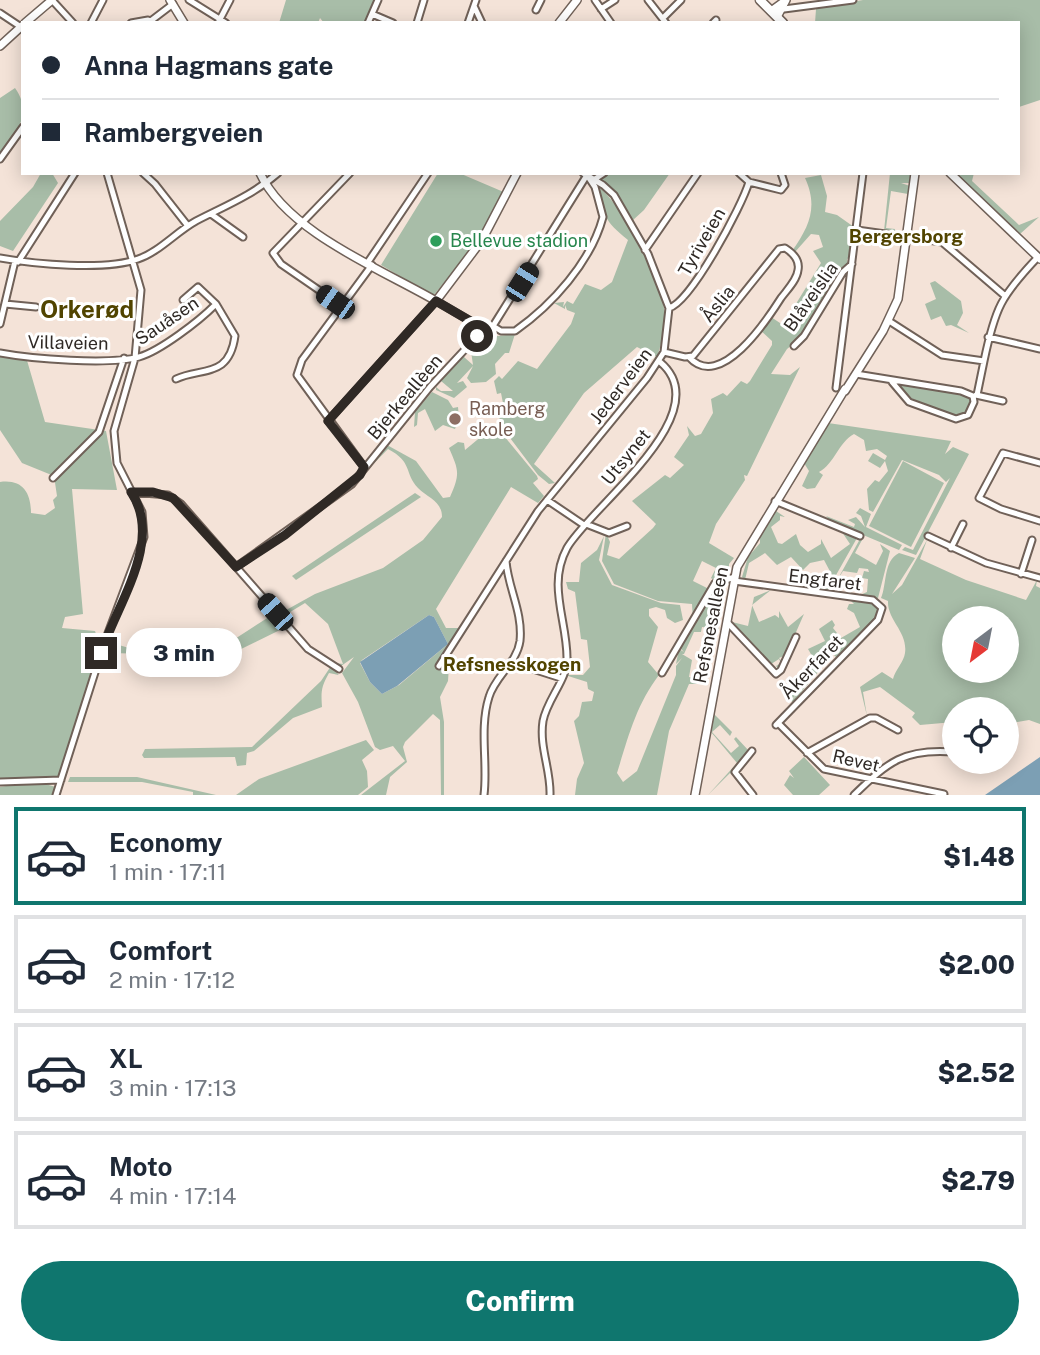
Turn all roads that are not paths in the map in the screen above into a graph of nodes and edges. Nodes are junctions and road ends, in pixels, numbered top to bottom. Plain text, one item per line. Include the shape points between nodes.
1 (52, 0) edge
2 (103, 0) edge
3 (189, 0) edge
4 (230, 0) edge
5 (378, 0) edge
6 (424, 0) edge
7 (541, 0) edge
8 (577, 0) edge
9 (595, 0) edge
10 (615, 0) edge
11 (648, 0) edge
12 (681, 0) edge
13 (760, 0) edge
14 (853, 0) edge
15 (172, 2) edge
16 (475, 3) edge
17 (785, 3) edge
18 (601, 9) junction
19 (536, 10) dead end
20 (0, 13) edge
21 (372, 14) junction
22 (777, 17) edge
23 (664, 20) edge
24 (26, 21) edge
25 (71, 21) edge
26 (92, 21) edge
27 (149, 21) edge
28 (183, 21) edge
29 (220, 21) edge
30 (222, 21) edge
31 (369, 21) edge
32 (388, 21) edge
33 (418, 21) edge
34 (469, 21) edge
35 (481, 21) edge
36 (561, 21) edge
37 (610, 21) edge
38 (21, 25) edge
39 (0, 46) edge
40 (21, 130) edge
41 (0, 159) edge
42 (74, 175) edge
43 (108, 175) edge
44 (148, 175) edge
45 (261, 175) edge
46 (276, 175) edge
47 (348, 175) edge
48 (427, 175) edge
49 (516, 175) edge
50 (584, 175) edge
51 (586, 175) edge
52 (587, 175) edge
53 (601, 175) edge
54 (697, 175) edge
55 (741, 175) edge
56 (782, 175) edge
57 (863, 175) edge
58 (952, 175) edge
59 (916, 176) edge
60 (595, 179) junction
61 (749, 182) junction
62 (265, 184) junction
63 (211, 214) junction
64 (303, 223) junction
65 (188, 226) junction
66 (857, 230) junction
67 (907, 236) junction
68 (243, 237) dead end
69 (646, 250) junction
70 (274, 253) junction
71 (265, 256) dead end
72 (0, 258) edge
73 (1039, 258) edge
74 (16, 261) junction
75 (133, 261) junction
76 (370, 263) junction
77 (852, 264) junction
78 (1004, 295) junction
79 (183, 300) dead end
80 (436, 301) junction
81 (5, 304) junction
82 (215, 305) junction
83 (342, 306) junction
84 (36, 307) dead end
85 (669, 308) junction
86 (889, 321) junction
87 (0, 324) edge
88 (493, 326) junction
89 (484, 329) junction
90 (988, 337) junction
91 (794, 346) dead end
92 (1040, 349) edge
93 (664, 352) junction
94 (0, 353) edge
95 (689, 357) junction
96 (124, 358) junction
97 (135, 358) junction
98 (984, 361) junction
99 (660, 362) junction
100 (856, 374) junction
101 (176, 379) dead end
102 (892, 382) junction
103 (836, 388) dead end
104 (975, 395) junction
105 (1003, 401) dead end
106 (328, 421) junction
107 (1040, 463) edge
108 (364, 467) junction
109 (53, 478) dead end
110 (131, 492) junction
111 (547, 500) junction
112 (979, 500) junction
113 (775, 501) junction
114 (974, 505) dead end
115 (1040, 521) edge
116 (963, 524) dead end
117 (585, 525) junction
118 (627, 526) dead end
119 (860, 536) dead end
120 (928, 536) dead end
121 (1032, 540) dead end
122 (951, 548) junction
123 (506, 561) junction
124 (236, 567) junction
125 (1021, 573) junction
126 (1040, 578) edge
127 (734, 579) junction
128 (727, 622) junction
129 (869, 629) joint
130 (796, 637) dead end
131 (511, 662) junction
132 (439, 666) dead end
133 (339, 669) dead end
134 (662, 673) dead end
135 (561, 678) junction
136 (777, 724) joint
137 (898, 730) dead end
138 (752, 751) dead end
139 (942, 752) edge
140 (807, 753) junction
141 (868, 779) junction
142 (61, 780) junction
143 (0, 782) edge
144 (861, 788) junction
145 (944, 794) edge
146 (56, 795) edge
147 (484, 795) edge
148 (550, 795) edge
149 (695, 795) edge
150 (754, 795) edge
151 (854, 795) edge
152 (867, 795) edge

1 - 24 street
1 - 25 street
2 - 26 street
3 - 29 street
4 - 30 street
5 - 21 street
6 - 33 street
7 - 19 street
8 - 36 street
9 - 18 street
10 - 18 street
11 - 23 street
12 - 23 street
13 - 22 main road
14 - 17 street
15 - 27 street
15 - 28 street
16 - 34 street
16 - 35 street
17 - 22 street
18 - 37 street
20 - 38 street
21 - 31 street
21 - 32 street
38 - 39 street
40 - 41 street
42 - 74 street
43 - 75 street
44 - 65 street
45 - 62 street
46 - 62 street
47 - 64 street
48 - 76 street
49 - 80 street via 482,240
50 - 88 street
51 - 88 street, Bjerkeallèen via 595,187 603,217 573,274 514,331
52 - 60 street, Jederveien
53 - 60 street
54 - 69 street
55 - 61 street
56 - 61 street via 781,190
57 - 66 street
58 - 73 street
59 - 67 street, Refsnesalleen
60 - 69 street, Jederveien via 614,195
61 - 85 street, Tyriveien via 699,279
62 - 63 street
62 - 64 street
63 - 65 street
63 - 68 street
64 - 70 street
64 - 76 street
65 - 75 street
66 - 67 street
66 - 77 street
67 - 78 street via 947,245
67 - 86 street, Refsnesalleen via 901,287
69 - 85 street, Jederveien
70 - 71 street
70 - 83 street via 281,264
72 - 74 street
73 - 78 street
74 - 75 street
74 - 81 street
75 - 97 street via 141,294
76 - 80 street
76 - 83 street
77 - 91 street, Blåveislia
77 - 103 street
78 - 90 street
79 - 82 street, Sauåsen via 198,287
80 - 89 street
80 - 106 street
81 - 84 street
81 - 87 street
82 - 97 street, Sauåsen
82 - 101 street, Sauåsen via 233,330 229,353 208,372
83 - 106 street via 297,372 299,382
85 - 93 street, Jederveien
86 - 98 street via 942,355
86 - 100 street, Refsnesalleen
88 - 89 street, Bjerkeallèen
89 - 108 street, Bjerkeallèen
90 - 92 street
90 - 98 street
93 - 95 street
93 - 99 street, Jederveien
94 - 96 street, Villaveien via 53,359
95 - 95 street, Åslia via 702,347 777,251 783,248 795,257 798,271 737,355 723,363 698,364
96 - 97 street, Villaveien
96 - 109 street via 99,432
97 - 110 street via 114,431 117,463
98 - 104 street
99 - 111 street, Jederveien
99 - 117 street, Utsynet via 673,387 675,405 670,422 649,454
100 - 102 street
100 - 113 street, Refsnesalleen
102 - 104 street
102 - 104 street via 909,402 956,419 970,412
104 - 105 street
106 - 108 street
107 - 112 street via 1003,453
108 - 124 street, Bjerkeallèen via 341,493
110 - 124 street via 173,498
110 - 142 street via 143,515 143,545 105,641
111 - 117 street
111 - 123 street, Jederveien
112 - 114 street
112 - 115 street
113 - 119 street
113 - 127 street, Refsnesalleen via 740,560
116 - 122 street
117 - 118 street via 609,533
117 - 135 street, Utsynet via 559,569 558,605 568,660
120 - 122 street
121 - 125 street
122 - 125 street
123 - 131 street via 520,623 519,645
123 - 132 street, Jederveien
124 - 133 street via 311,652
125 - 126 street
127 - 128 street, Refsnesalleen
127 - 129 street, Engfaret via 878,602 882,613
127 - 134 street via 715,583
128 - 130 street via 774,674 781,670
128 - 149 street, Refsnesalleen
129 - 136 street, Åkerfaret
131 - 135 street
131 - 147 street via 494,685 485,713
135 - 148 street, Utsynet via 542,725
136 - 140 street, Revet
137 - 140 street via 870,718
138 - 150 street via 735,772
139 - 141 street via 905,754
140 - 141 street, Revet via 824,769
141 - 144 street
141 - 145 street, Revet
142 - 143 street
142 - 146 street
144 - 151 street
144 - 152 street

